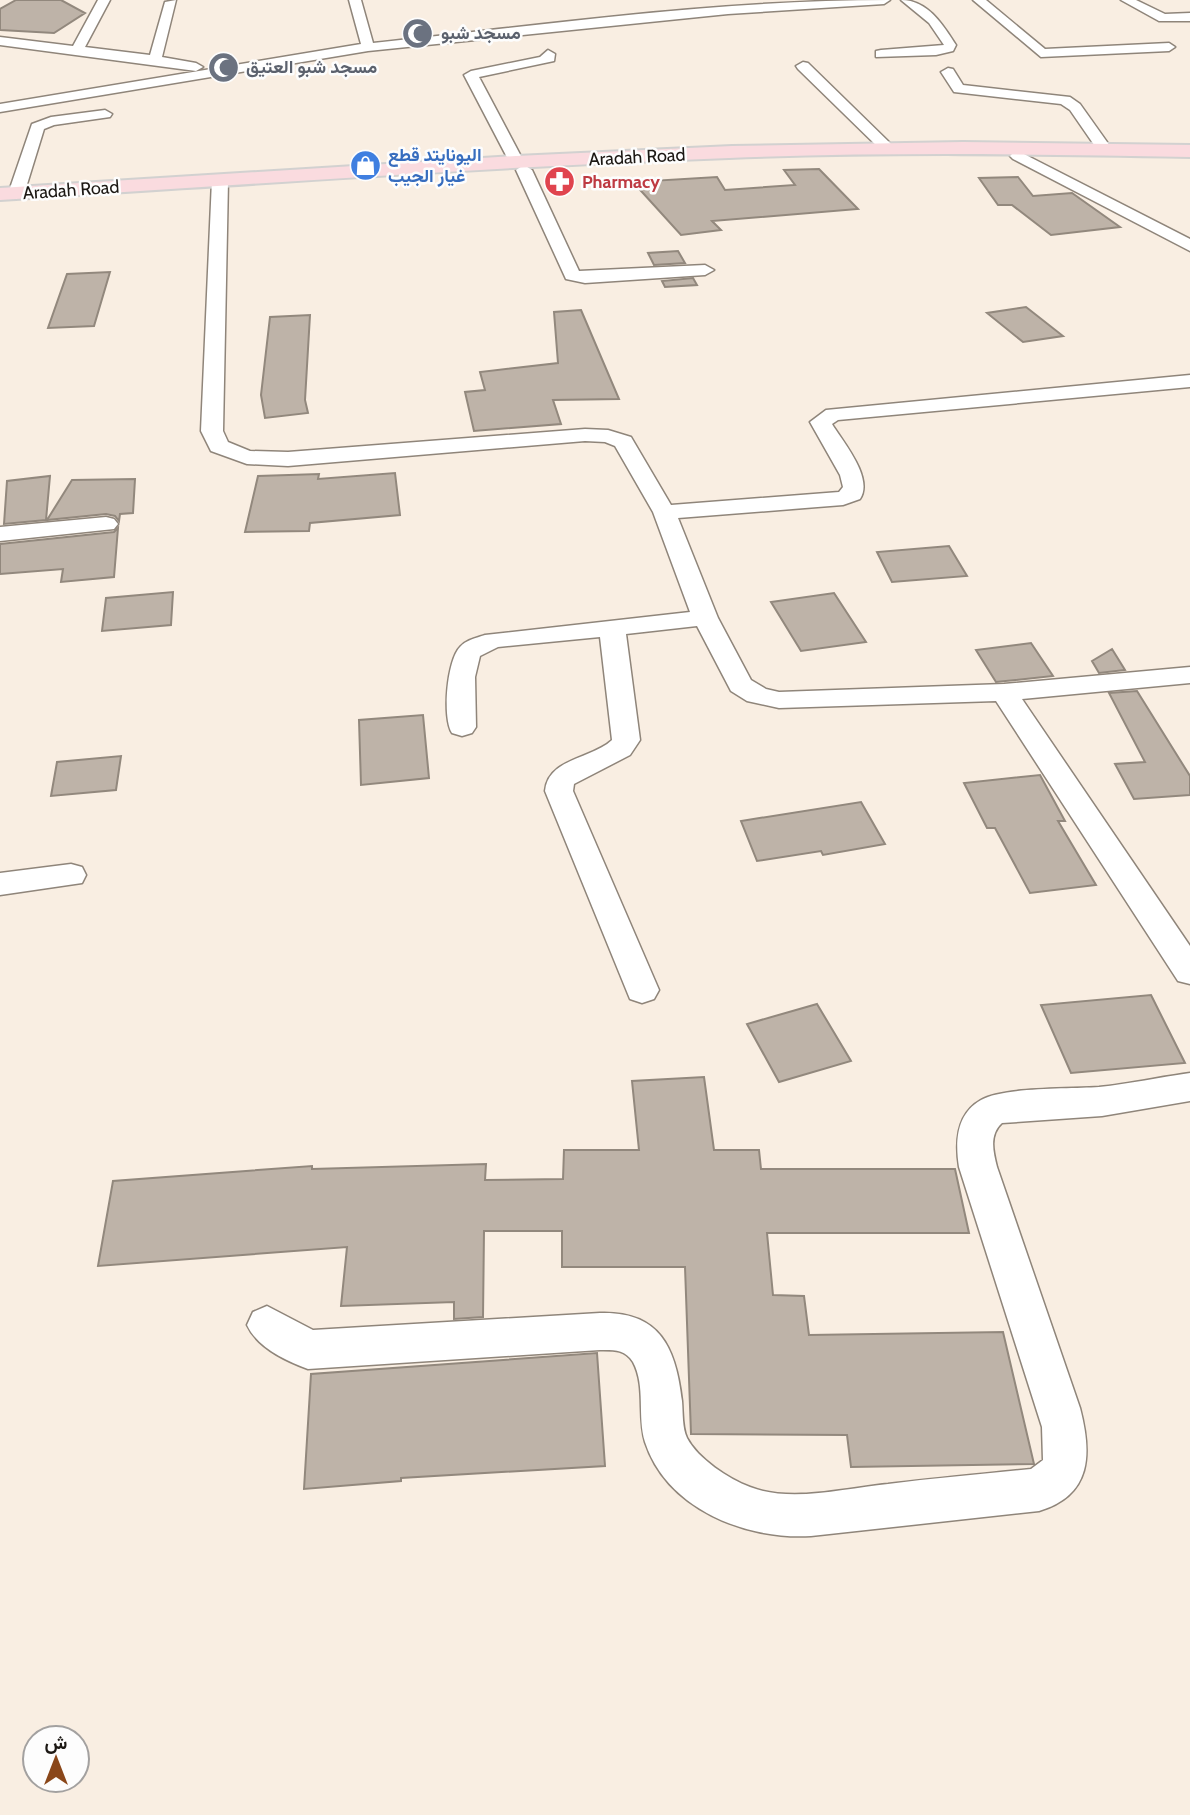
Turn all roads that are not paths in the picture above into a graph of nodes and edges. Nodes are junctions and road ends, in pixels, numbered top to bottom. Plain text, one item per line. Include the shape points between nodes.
1 (104, 0) edge
2 (355, 0) edge
3 (718, 0) edge
4 (884, 0) edge
5 (907, 0) edge
6 (979, 0) edge
7 (1127, 0) edge
8 (170, 2) dead end
9 (728, 10) junction
10 (1190, 17) edge
11 (0, 41) edge
12 (368, 47) junction
13 (1169, 47) dead end
14 (77, 51) junction
15 (548, 54) dead end
16 (881, 54) dead end
17 (154, 60) junction
18 (803, 66) dead end
19 (218, 71) junction
20 (948, 72) dead end
21 (0, 107) edge
22 (105, 114) dead end
23 (887, 148) junction
24 (1104, 149) junction
25 (1190, 151) edge
26 (1018, 156) junction
27 (1190, 158) edge
28 (520, 166) junction
29 (221, 185) junction
30 (5, 197) edge
31 (1190, 246) edge
32 (705, 270) dead end
33 (1190, 381) edge
34 (664, 512) junction
35 (107, 524) dead end
36 (0, 534) edge
37 (705, 618) junction
38 (612, 628) junction
39 (1190, 675) edge
40 (1004, 692) junction
41 (462, 727) dead end
42 (71, 875) dead end
43 (0, 884) edge
44 (1190, 972) edge
45 (642, 990) dead end
46 (1190, 1087) edge
47 (267, 1325) dead end

1 - 14 street
2 - 12 street
3 - 9 street
4 - 9 street
5 - 16 street via 934,21 950,45 936,51
6 - 13 street via 1041,53
7 - 10 street via 1163,18
8 - 17 street
9 - 12 street
11 - 14 street
12 - 19 street
14 - 17 street
15 - 28 street via 543,60 471,75
17 - 19 street
18 - 23 street
19 - 21 street
20 - 24 street via 959,89 1065,100
22 - 30 street via 37,127
23 - 24 main road, Aradah Road
23 - 28 main road, Aradah Road
24 - 25 main road, Aradah Road
26 - 27 main road, Aradah Road
26 - 28 main road, Aradah Road
26 - 31 street
28 - 29 main road, Aradah Road
28 - 32 street via 572,275
29 - 30 main road, Aradah Road
29 - 34 street via 212,431 219,446 247,457 288,459 608,436 623,442
33 - 34 street via 833,414 820,422 850,475 855,487 852,494
34 - 37 street
35 - 36 street
37 - 38 street
37 - 40 street via 740,685 757,695 779,699
38 - 41 street via 494,640 468,653 463,663
38 - 45 street via 626,740 620,749 567,775 560,781 559,791
39 - 40 street
40 - 44 street
42 - 43 street
46 - 47 street via 1102,1101 995,1109 982,1116 975,1128 978,1167 1066,1439 1064,1467 1051,1485 1031,1492 801,1514 756,1511 717,1494 687,1471 666,1444 657,1371 638,1338 621,1332 578,1333 308,1350

